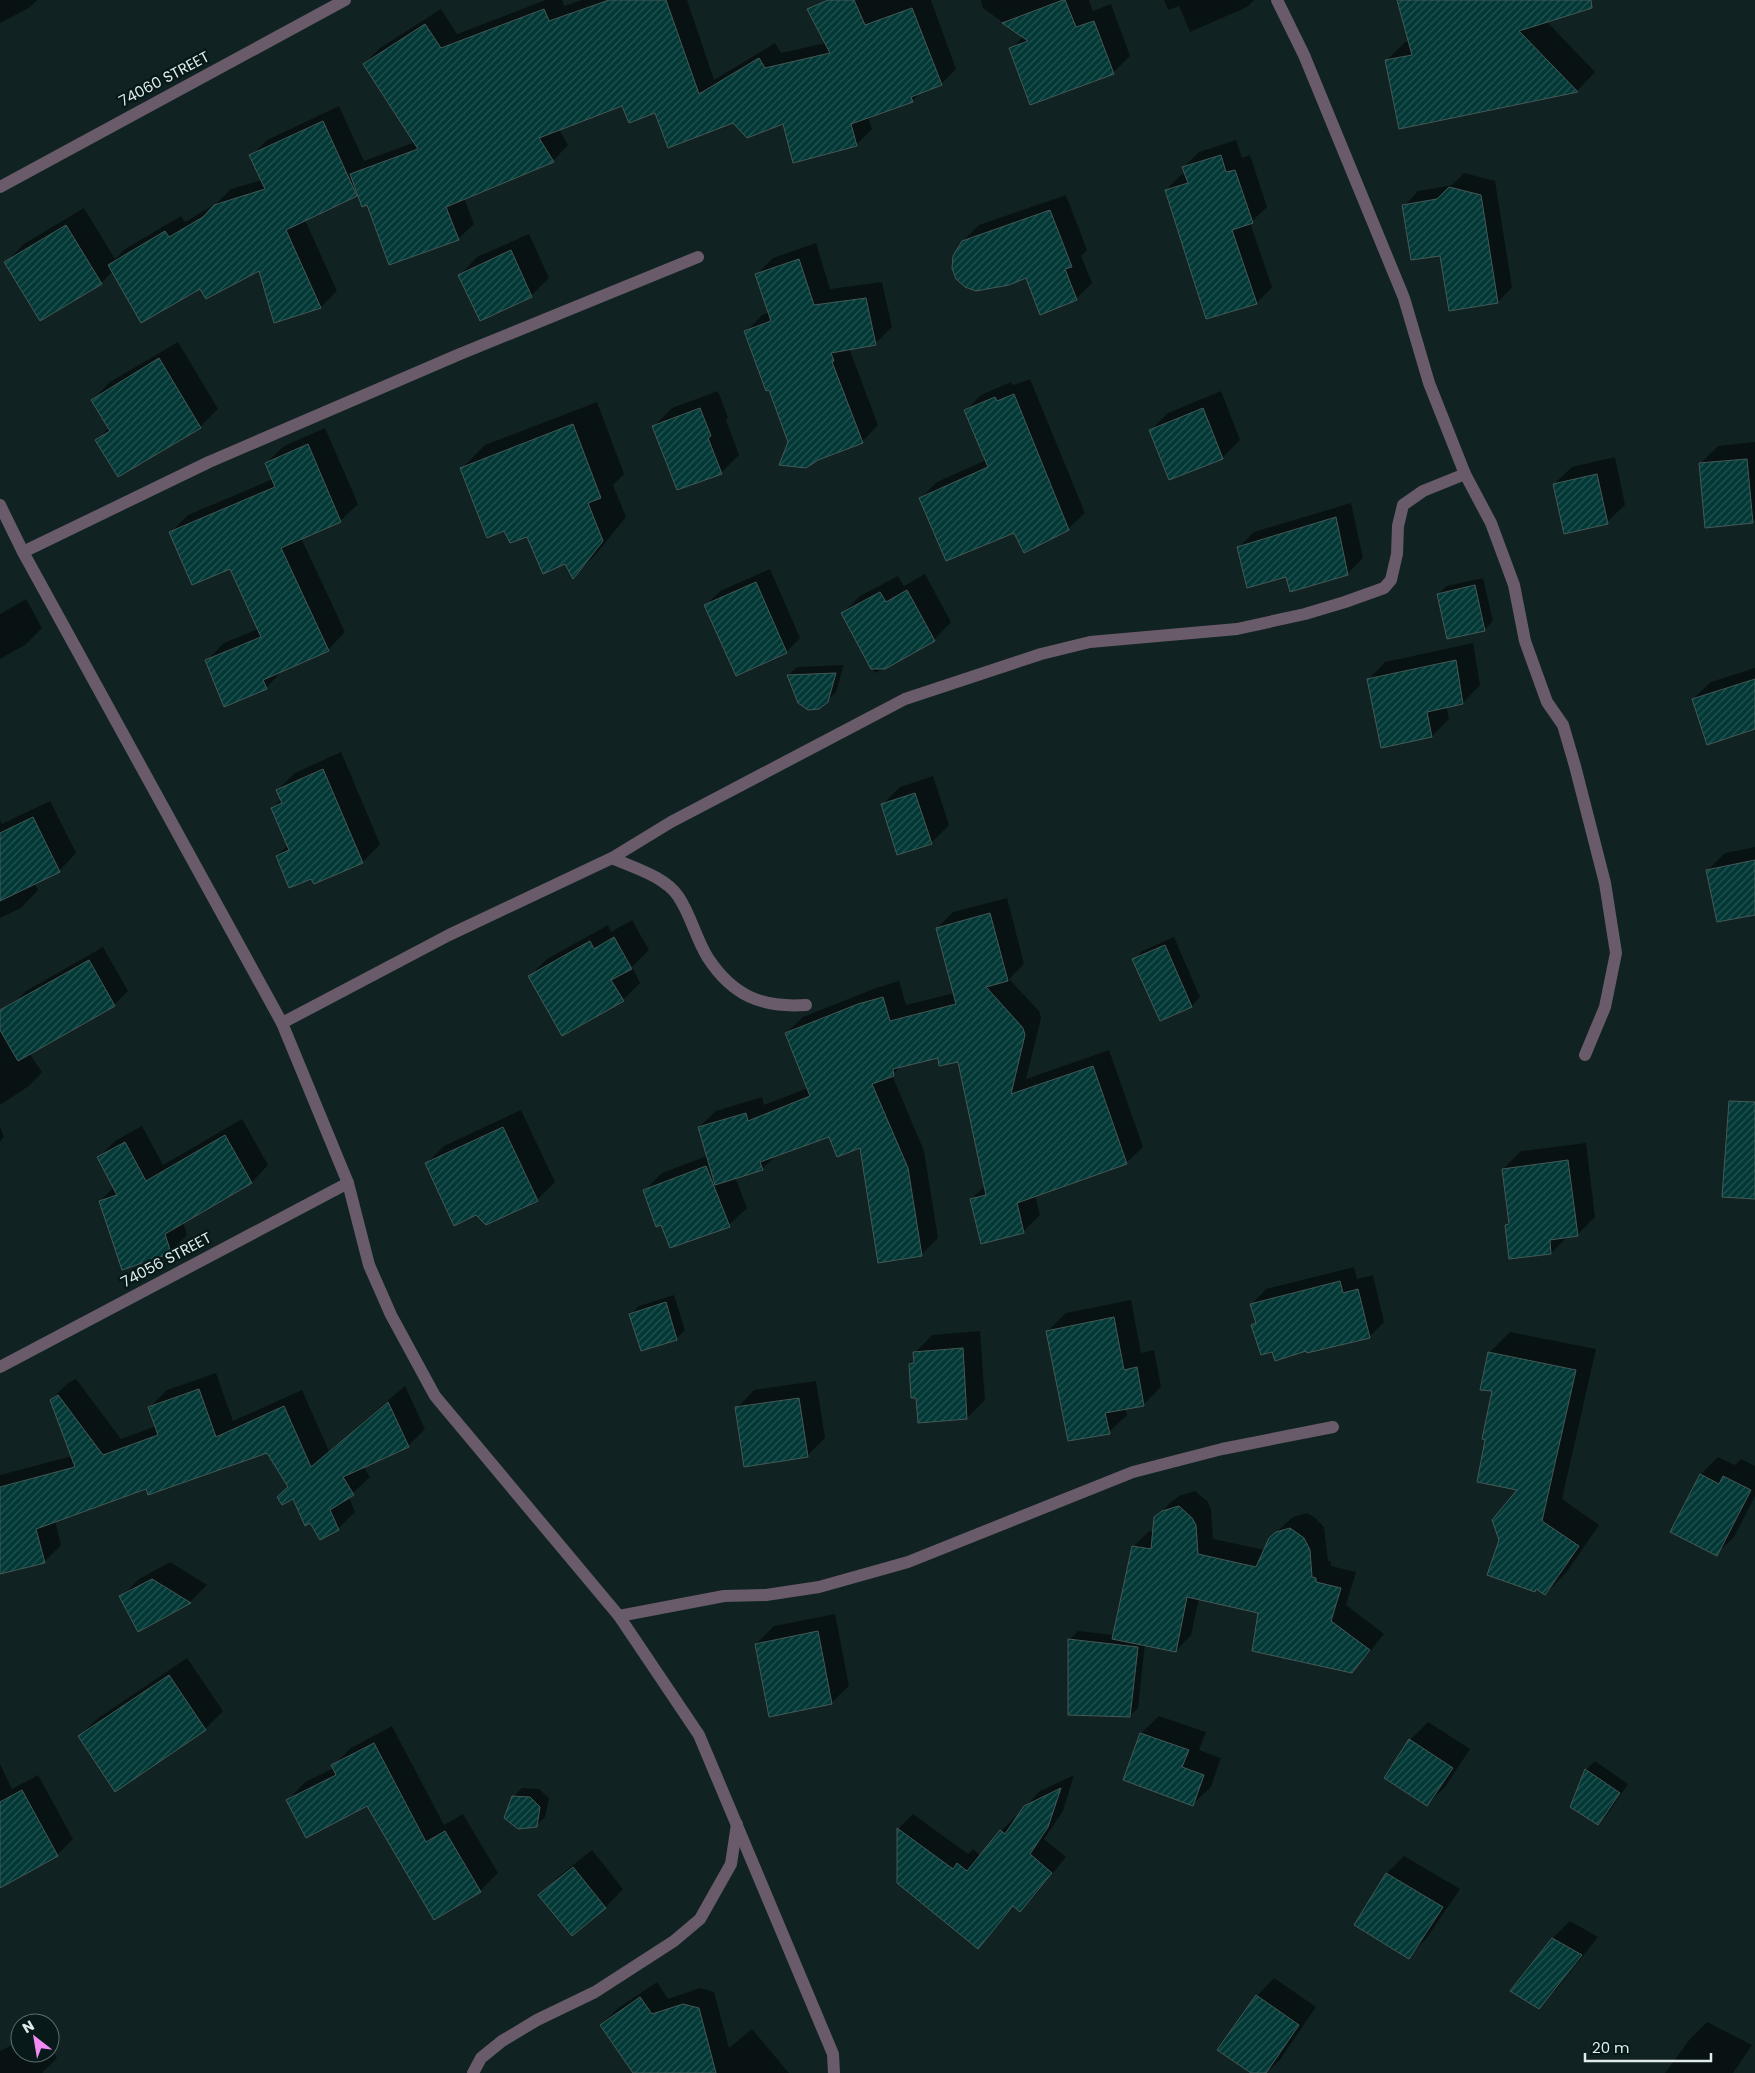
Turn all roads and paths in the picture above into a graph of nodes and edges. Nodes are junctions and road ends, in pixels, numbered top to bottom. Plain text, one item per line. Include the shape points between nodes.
1 (345, 0) edge
2 (1277, 0) edge
3 (0, 188) edge
4 (698, 257) dead end
5 (1465, 474) junction
6 (0, 505) edge
7 (24, 552) junction
8 (612, 858) junction
9 (806, 1004) dead end
10 (282, 1023) junction
11 (1585, 1055) dead end
12 (348, 1183) junction
13 (0, 1367) edge
14 (1333, 1427) dead end
15 (619, 1616) junction
16 (737, 1824) junction
17 (473, 2073) edge
18 (834, 2073) edge

1 - 3 street, 74060 STREET
2 - 5 street via 1304,55 1400,289 1429,383
4 - 7 street via 208,462
5 - 8 street via 1423,490 1403,505 1397,554 1391,580 1384,588 1305,614 1237,629 1090,642 1041,654 905,699 671,822
5 - 11 street via 1491,523 1514,585 1525,641 1547,702 1563,725 1605,883 1616,953 1605,1007
6 - 7 street
7 - 10 street
8 - 9 street via 664,882 678,896 708,958 739,992 760,1002
8 - 10 street via 449,935
10 - 12 street
12 - 13 street, 74056 STREET
12 - 15 street via 369,1265 391,1315 435,1396
14 - 15 street via 1222,1449 1133,1472 908,1562 819,1587 766,1595 724,1596
15 - 16 street via 699,1735
16 - 17 street via 731,1864 700,1919 674,1942 595,1992 502,2041 481,2058
16 - 18 street via 833,2054

